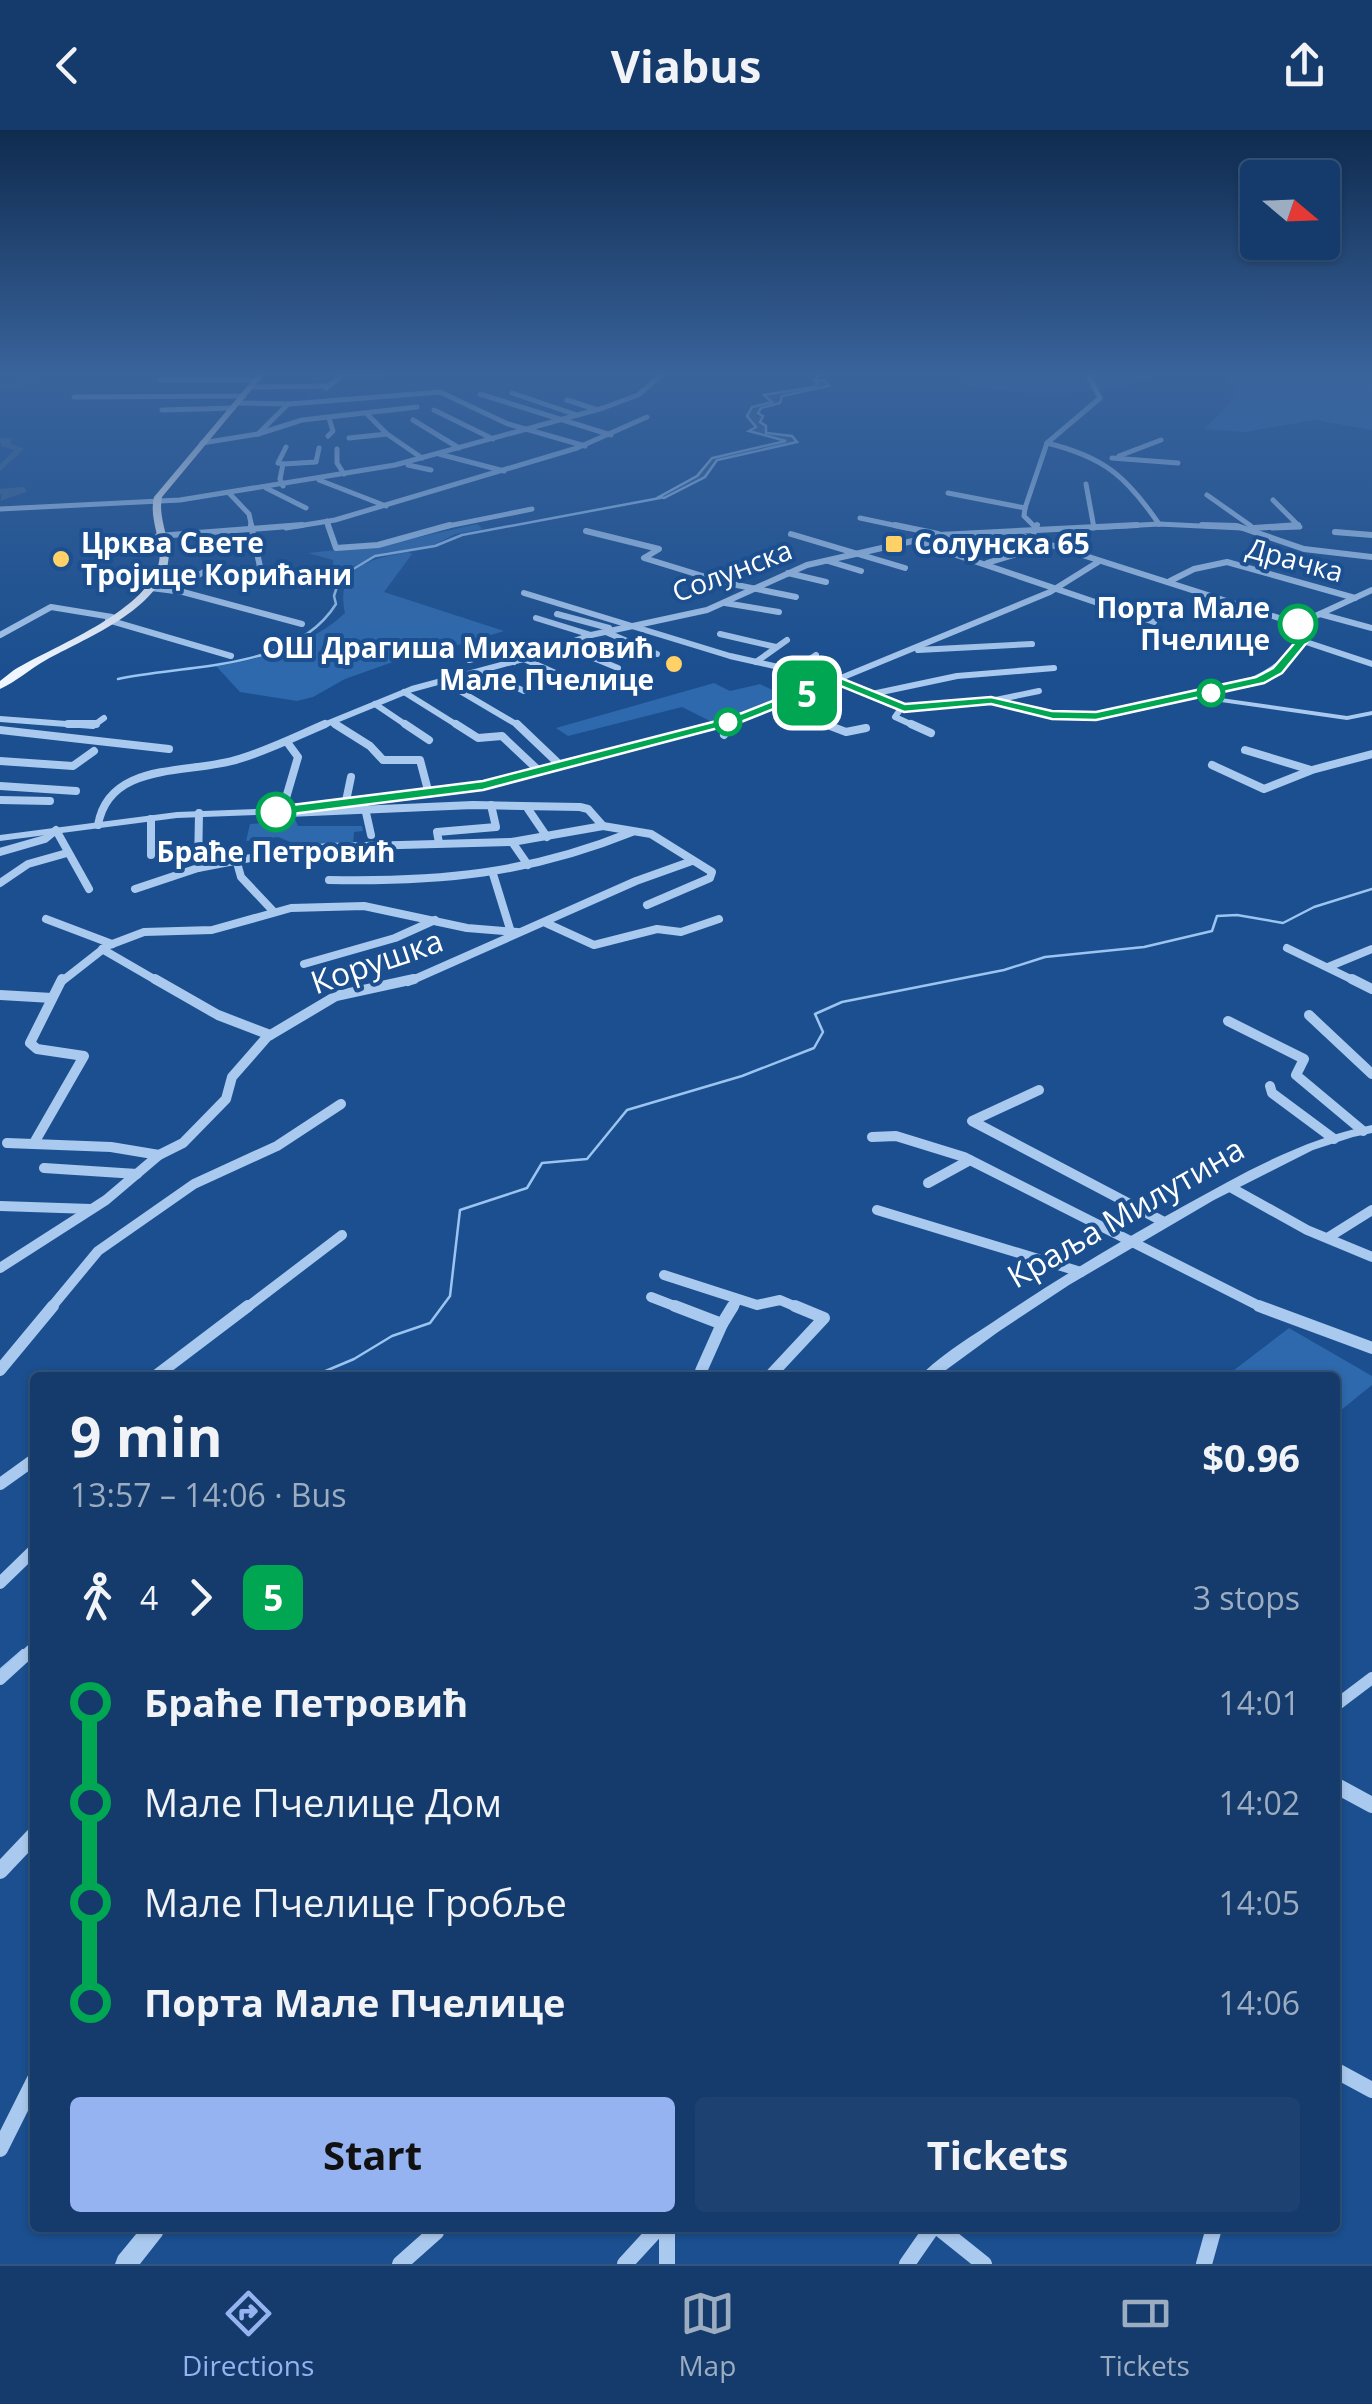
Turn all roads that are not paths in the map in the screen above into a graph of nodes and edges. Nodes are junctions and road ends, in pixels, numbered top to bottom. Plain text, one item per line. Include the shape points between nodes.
1 (180, 471) edge
2 (282, 471) edge
3 (342, 471) edge
4 (362, 471) edge
5 (499, 471) edge
6 (508, 471) edge
7 (1038, 471) edge
8 (1119, 471) edge
9 (504, 472) junction
10 (344, 474) junction
11 (318, 479) junction
12 (1086, 484) dead end
13 (283, 486) junction
14 (266, 488) junction
15 (229, 493) junction
16 (948, 493) dead end
17 (1207, 495) dead end
18 (1273, 500) dead end
19 (156, 502) junction
20 (386, 506) junction
21 (306, 508) dead end
22 (1025, 508) junction
23 (0, 509) edge
24 (532, 509) dead end
25 (860, 518) dead end
26 (327, 521) junction
27 (1159, 524) junction
28 (1035, 528) junction
29 (1094, 528) junction
30 (1245, 528) junction
31 (1254, 528) junction
32 (254, 530) junction
33 (586, 530) dead end
34 (1335, 532) dead end
35 (1012, 533) junction
36 (792, 534) dead end
37 (1372, 534) edge
38 (939, 535) junction
39 (158, 536) junction
40 (914, 541) junction
41 (861, 552) junction
42 (1023, 552) dead end
43 (1326, 553) junction
44 (1371, 557) edge
45 (826, 560) junction
46 (1098, 562) junction
47 (1316, 562) dead end
48 (988, 563) junction
49 (905, 568) dead end
50 (209, 570) dead end
51 (861, 571) dead end
52 (788, 572) junction
53 (262, 576) dead end
54 (826, 582) dead end
55 (1168, 582) junction
56 (1057, 587) junction
57 (150, 588) junction
58 (753, 588) junction
59 (172, 590) junction
60 (1372, 590) edge
61 (524, 593) dead end
62 (796, 597) dead end
63 (1355, 598) junction
64 (724, 602) junction
65 (778, 612) dead end
66 (1318, 613) junction
67 (557, 614) dead end
68 (110, 618) junction
69 (536, 618) dead end
70 (1154, 622) dead end
71 (302, 624) dead end
72 (1298, 624) junction
73 (632, 626) junction
74 (1372, 628) edge
75 (609, 631) junction
76 (720, 634) dead end
77 (0, 635) edge
78 (591, 635) junction
79 (787, 640) dead end
80 (1302, 641) junction
81 (1032, 644) dead end
82 (563, 646) junction
83 (776, 647) junction
84 (911, 650) junction
85 (657, 654) dead end
86 (816, 654) dead end
87 (231, 656) dead end
88 (468, 660) dead end
89 (519, 660) junction
90 (756, 662) junction
91 (1372, 664) edge
92 (618, 668) dead end
93 (1054, 668) dead end
94 (481, 670) junction
95 (793, 670) junction
96 (569, 679) dead end
97 (442, 680) junction
98 (836, 680) junction
99 (0, 686) edge
100 (524, 691) dead end
101 (404, 692) junction
102 (1039, 692) dead end
103 (872, 694) junction
104 (1220, 695) junction
105 (991, 700) junction
106 (375, 704) junction
107 (775, 704) junction
108 (902, 708) junction
109 (1372, 714) edge
110 (104, 718) dead end
111 (0, 719) edge
112 (737, 719) junction
113 (333, 723) junction
114 (714, 726) junction
115 (866, 728) dead end
116 (0, 730) edge
117 (931, 733) dead end
118 (429, 740) dead end
119 (287, 742) junction
120 (169, 749) dead end
121 (1245, 750) dead end
122 (94, 751) dead end
123 (1372, 754) edge
124 (0, 761) edge
125 (1212, 765) dead end
126 (560, 766) junction
127 (538, 770) junction
128 (1312, 770) junction
129 (351, 776) dead end
130 (0, 786) edge
131 (76, 791) dead end
132 (429, 794) junction
133 (0, 800) edge
134 (50, 801) dead end
135 (346, 802) junction
136 (492, 805) junction
137 (365, 808) junction
138 (528, 809) junction
139 (284, 811) junction
140 (199, 813) junction
141 (151, 819) junction
142 (98, 825) junction
143 (603, 826) junction
144 (56, 830) junction
145 (633, 831) junction
146 (371, 835) dead end
147 (547, 837) junction
148 (0, 838) edge
149 (512, 842) junction
150 (439, 843) junction
151 (0, 852) edge
152 (67, 852) junction
153 (152, 855) dead end
154 (236, 859) junction
155 (692, 861) junction
156 (528, 865) junction
157 (198, 868) junction
158 (493, 874) junction
159 (329, 880) dead end
160 (0, 883) edge
161 (90, 889) dead end
162 (135, 889) dead end
163 (648, 905) dead end
164 (274, 912) junction
165 (719, 918) dead end
166 (46, 919) dead end
167 (437, 920) junction
168 (546, 922) junction
169 (514, 931) junction
170 (107, 946) junction
171 (1287, 948) dead end
172 (1372, 949) edge
173 (304, 964) dead end
174 (1328, 967) junction
175 (1371, 988) edge
176 (0, 995) edge
177 (52, 998) junction
178 (1308, 1015) dead end
179 (1228, 1020) dead end
180 (270, 1035) junction
181 (1372, 1074) edge
182 (1270, 1086) dead end
183 (1039, 1090) dead end
184 (341, 1104) dead end
185 (1367, 1130) edge
186 (872, 1137) dead end
187 (1334, 1139) junction
188 (7, 1143) dead end
189 (34, 1144) junction
190 (158, 1155) junction
191 (970, 1160) junction
192 (44, 1168) dead end
193 (137, 1174) junction
194 (928, 1183) dead end
195 (1230, 1186) junction
196 (0, 1206) edge
197 (92, 1209) junction
198 (877, 1210) dead end
199 (1372, 1210) edge
200 (1164, 1222) junction
201 (342, 1234) dead end
202 (1330, 1237) junction
203 (1128, 1243) junction
204 (1372, 1257) edge
205 (0, 1268) edge
206 (1081, 1272) junction
207 (664, 1275) dead end
208 (651, 1297) dead end
209 (737, 1300) junction
210 (722, 1324) junction
211 (1372, 1348) edge
212 (0, 1370) edge
213 (161, 1372) edge
214 (702, 1372) edge
215 (774, 1372) edge
216 (934, 1372) edge
217 (30, 1463) edge
218 (0, 1484) edge
219 (30, 1555) edge
220 (0, 1583) edge
221 (30, 1652) edge
222 (1372, 1678) edge
223 (0, 1679) edge
224 (1340, 1702) edge
225 (1340, 1788) edge
226 (1372, 1805) edge
227 (30, 1839) edge
228 (0, 1871) edge
229 (1340, 2073) edge
230 (30, 2088) edge
231 (1372, 2090) edge
232 (0, 2149) edge
233 (151, 2232) edge
234 (436, 2232) dead end
235 (654, 2232) edge
236 (666, 2232) edge
237 (932, 2232) edge
238 (940, 2232) edge
239 (1213, 2232) edge
240 (126, 2264) edge
241 (400, 2264) edge
242 (625, 2264) edge
243 (666, 2264) edge
244 (907, 2264) edge
245 (984, 2264) edge
246 (1204, 2264) edge

1 - 19 main road
2 - 13 street
3 - 10 street
4 - 10 street
5 - 9 street
6 - 9 street
7 - 22 street
8 - 27 street
9 - 20 street
10 - 11 street
11 - 13 street
11 - 20 street
12 - 29 street
13 - 14 street
14 - 15 street
14 - 21 street
15 - 19 street
15 - 32 street
16 - 22 street
17 - 31 street
18 - 31 street via 1300,527
19 - 23 street
19 - 39 main road
20 - 26 street
22 - 28 street
24 - 26 street via 378,545 336,548
25 - 38 street
26 - 32 street
27 - 29 street, Солунска
27 - 30 street, Солунска
28 - 29 street, Солунска
28 - 35 street, Солунска
30 - 31 street
30 - 43 street
32 - 39 street
32 - 53 street
33 - 58 street via 659,549 644,558
34 - 37 street
35 - 38 street, Солунска
35 - 46 street
36 - 41 street
38 - 40 street, Солунска
39 - 57 main road via 164,560
40 - 41 street, Солунска
40 - 48 street
41 - 45 street, Солунска
41 - 49 street
42 - 48 street
43 - 44 street
43 - 47 street
45 - 51 street
45 - 52 street, Солунска
46 - 55 street
46 - 56 street
48 - 56 street
50 - 59 street
52 - 54 street
52 - 58 street, Солунска
55 - 63 street, Драчка via 1227,562
55 - 72 street
56 - 70 street
56 - 84 street
57 - 59 street
57 - 68 main road
58 - 62 street
58 - 64 street, Солунска
59 - 71 street
60 - 63 street
61 - 73 street
63 - 66 street
64 - 65 street
64 - 73 street, Солунска
66 - 72 street
66 - 74 street
67 - 75 street
68 - 77 street via 55,606
68 - 87 street
68 - 99 main road
69 - 78 street
72 - 80 street
73 - 75 street, Солунска
73 - 90 street
75 - 78 street, Солунска
75 - 85 street
76 - 83 street
78 - 82 street, Солунска
79 - 83 street
80 - 91 street
80 - 104 street via 1278,671
81 - 84 street
82 - 89 street, Солунска
82 - 92 street
83 - 90 street
84 - 98 street
86 - 95 street
88 - 89 street via 497,654
89 - 94 street, Солунска
89 - 96 street
90 - 95 street
93 - 103 street via 957,676
94 - 97 street, Солунска
94 - 100 street
95 - 98 street
97 - 101 street, Солунска
97 - 126 street via 504,713
98 - 103 street
98 - 107 street
101 - 106 street, Солунска
101 - 127 street via 478,738 502,736
102 - 105 street
103 - 108 street
104 - 105 street via 1082,718
104 - 109 street via 1339,717
105 - 108 street
106 - 113 street, Солунска
106 - 118 street
107 - 112 street
107 - 115 street via 846,732
108 - 117 street via 895,717
110 - 111 street via 93,726
112 - 114 street
112 - 114 street via 727,732
113 - 119 street, Солунска
113 - 132 street via 383,760 420,760
114 - 126 street
116 - 120 street
119 - 139 street via 298,757
119 - 142 street, Солунска via 236,760 132,779 106,799
121 - 128 street
122 - 124 street via 73,766
123 - 128 street
125 - 128 street via 1264,789
126 - 127 street
127 - 132 street
129 - 135 street
130 - 131 street
132 - 135 street
133 - 134 street
135 - 139 street
136 - 137 street
136 - 138 street
136 - 150 street via 496,827 437,832
137 - 139 street
137 - 146 street
138 - 143 street via 580,806
138 - 147 street
139 - 140 street
140 - 141 street
140 - 157 street
141 - 142 street
141 - 153 street
142 - 144 street
143 - 145 street
143 - 147 street
144 - 148 street
144 - 151 street
144 - 152 street
145 - 155 street via 650,834
145 - 156 street
147 - 149 street
149 - 150 street
149 - 156 street
150 - 154 street
152 - 160 street via 28,864
152 - 161 street
154 - 157 street
154 - 164 street via 241,877
155 - 163 street via 712,875
155 - 168 street, Корушка
156 - 158 street
157 - 162 street
158 - 159 street
158 - 169 street
164 - 167 street via 348,904
164 - 170 street via 229,928 158,930
165 - 168 street via 681,932 657,929 594,946
166 - 170 street
167 - 169 street
167 - 173 street
168 - 169 street, Корушка
169 - 180 street, Корушка via 402,984 327,999
170 - 177 street via 64,976
170 - 180 street via 218,1015
171 - 174 street
172 - 174 street
174 - 175 street
176 - 177 street
177 - 189 street via 30,1047 84,1056
178 - 181 street
179 - 185 street via 1304,1060 1296,1075
180 - 190 street, Корушка via 232,1078 224,1102 183,1143
182 - 187 street
183 - 200 street via 972,1121
184 - 212 street via 278,1146 194,1184 98,1250
185 - 187 street, Краља Милутина
186 - 191 street via 891,1132
187 - 195 street, Краља Милутина
188 - 189 street
189 - 190 street
190 - 193 street, Корушка
191 - 194 street
191 - 203 street
192 - 193 street
193 - 197 street, Корушка
195 - 200 street, Краља Милутина
195 - 202 street
196 - 197 street
197 - 205 street, Корушка
198 - 206 street
199 - 202 street
200 - 203 street, Краља Милутина
201 - 213 street
202 - 204 street
203 - 206 street, Краља Милутина
203 - 211 street via 1278,1314
206 - 216 street, Краља Милутина
207 - 209 street
208 - 210 street
209 - 210 street
209 - 215 street via 780,1300 824,1318
210 - 214 street
217 - 218 street
219 - 220 street
221 - 223 street
222 - 224 street
225 - 226 street
227 - 228 street
229 - 231 street
230 - 232 street
233 - 240 street
234 - 241 street
235 - 242 street
236 - 243 street
237 - 244 street
238 - 245 street
239 - 246 street

